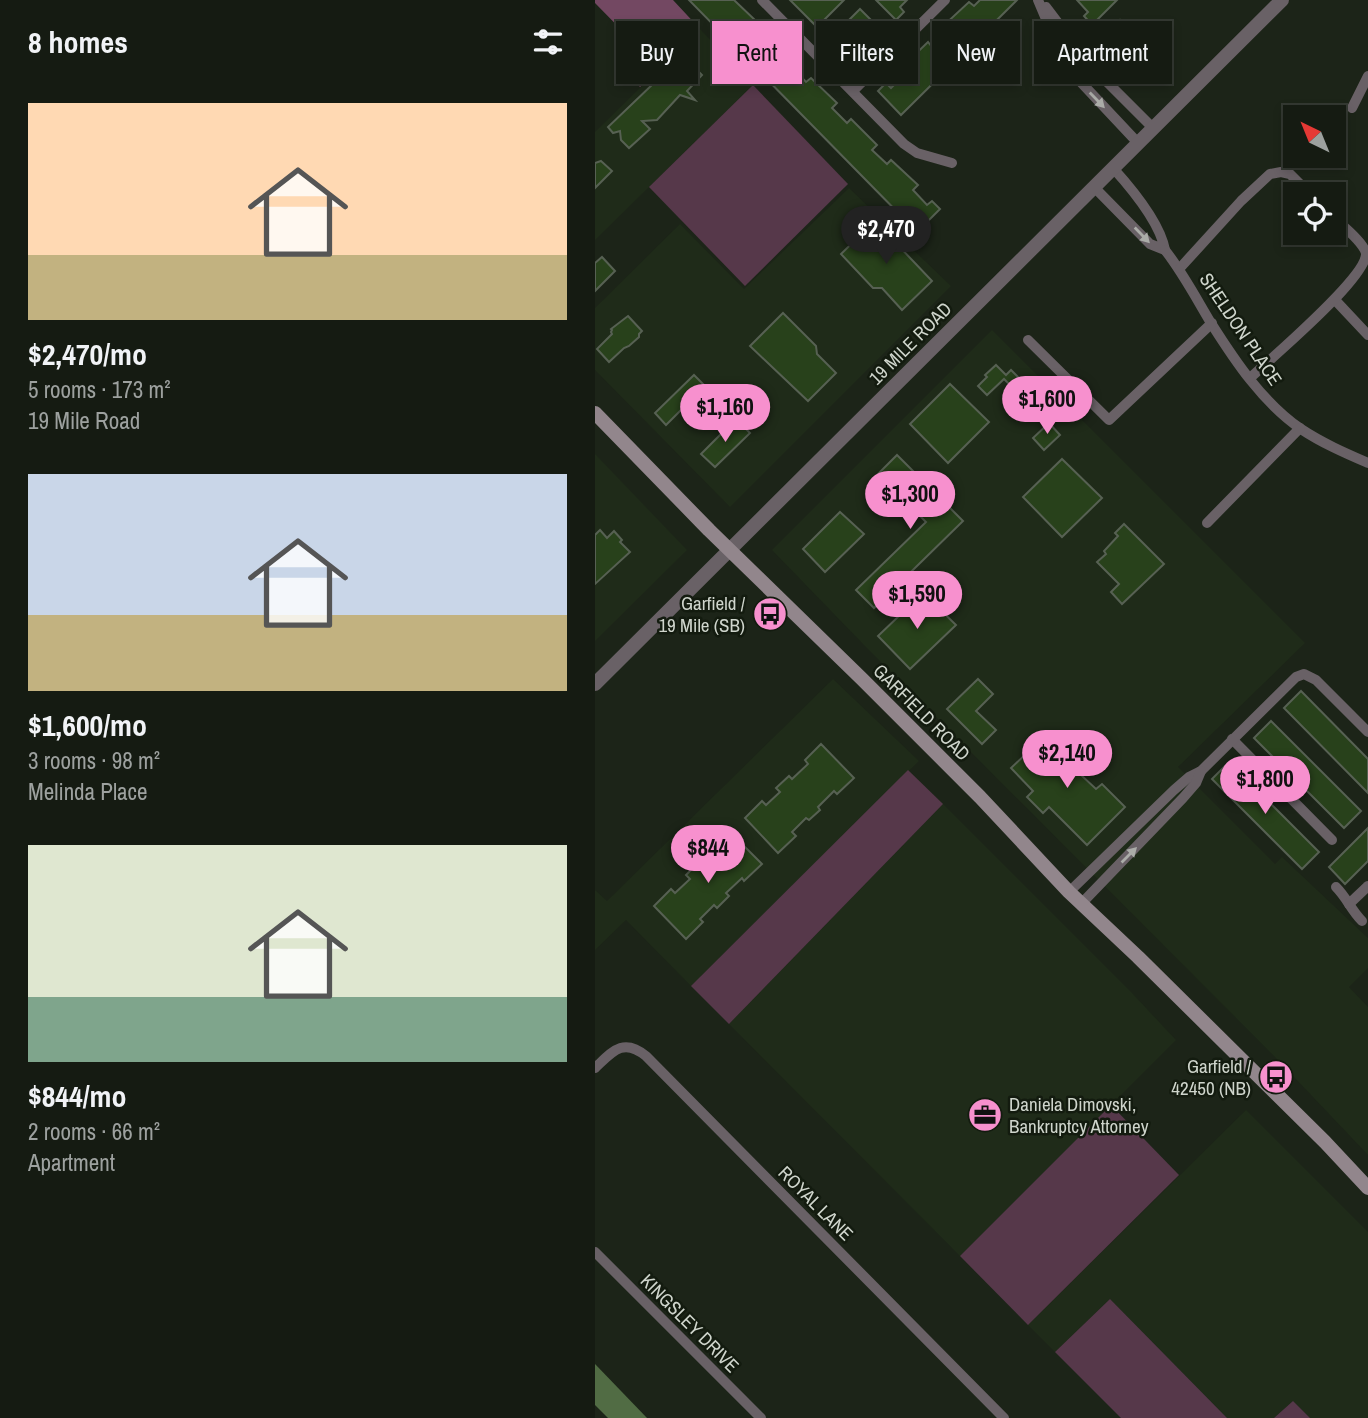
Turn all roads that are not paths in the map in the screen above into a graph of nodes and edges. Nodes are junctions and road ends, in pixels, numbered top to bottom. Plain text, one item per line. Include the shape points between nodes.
1 (945, 0) edge
2 (1039, 0) edge
3 (1282, 0) edge
4 (767, 1) edge
5 (1047, 21) edge
6 (1055, 21) edge
7 (1368, 76) edge
8 (1083, 84) edge
9 (1109, 84) edge
10 (853, 91) junction
11 (1352, 108) dead end
12 (1153, 128) junction
13 (1138, 143) junction
14 (952, 163) dead end
15 (1112, 168) junction
16 (1298, 182) edge
17 (1094, 187) junction
18 (1346, 229) edge
19 (1164, 250) junction
20 (1179, 268) junction
21 (1336, 301) junction
22 (1212, 323) junction
23 (1368, 335) edge
24 (1028, 340) dead end
25 (1249, 378) junction
26 (595, 413) edge
27 (1300, 428) junction
28 (1368, 463) edge
29 (1207, 523) dead end
30 (729, 550) junction
31 (595, 684) edge
32 (1368, 732) edge
33 (1233, 738) junction
34 (1201, 771) junction
35 (1332, 840) dead end
36 (1368, 886) edge
37 (1336, 887) dead end
38 (1069, 892) junction
39 (1081, 904) junction
40 (1349, 904) junction
41 (1362, 921) dead end
42 (595, 1068) edge
43 (1368, 1188) edge
44 (595, 1252) edge
45 (761, 1418) edge
46 (1005, 1418) edge

1 - 10 street
2 - 5 street
2 - 6 street
3 - 12 street, 19 MILE ROAD
4 - 10 street
7 - 11 street
8 -> 13 street
9 - 12 street
10 - 14 street via 904,144 917,153
12 - 13 street, 19 MILE ROAD
13 - 15 street, 19 MILE ROAD
15 - 17 street, 19 MILE ROAD
15 - 19 street, SHELDON PLACE via 1132,188 1163,236
16 - 20 street via 1290,174 1270,174
17 -> 19 street, SHELDON PLACE via 1150,244
17 - 30 street, 19 MILE ROAD
18 - 21 street via 1366,252 1366,262
19 - 20 street, SHELDON PLACE
20 - 22 street, SHELDON PLACE
21 - 23 street
21 - 25 street
22 - 24 street via 1109,421
22 - 25 street, SHELDON PLACE
25 - 27 street, SHELDON PLACE
26 - 30 main road, GARFIELD ROAD
27 - 28 street, SHELDON PLACE
27 - 29 street
30 - 31 street, 19 MILE ROAD
30 - 38 main road, GARFIELD ROAD via 943,760
32 - 33 street via 1316,680 1304,674 1291,681
33 - 34 street
33 - 35 street
34 - 38 street via 1174,790
39 -> 34 street via 1166,818
36 - 40 street
37 - 40 street
38 - 39 main road, GARFIELD ROAD
39 - 43 main road, GARFIELD ROAD
40 - 41 street
42 - 46 street, ROYAL LANE via 625,1046 646,1055
44 - 45 street, KINGSLEY DRIVE

